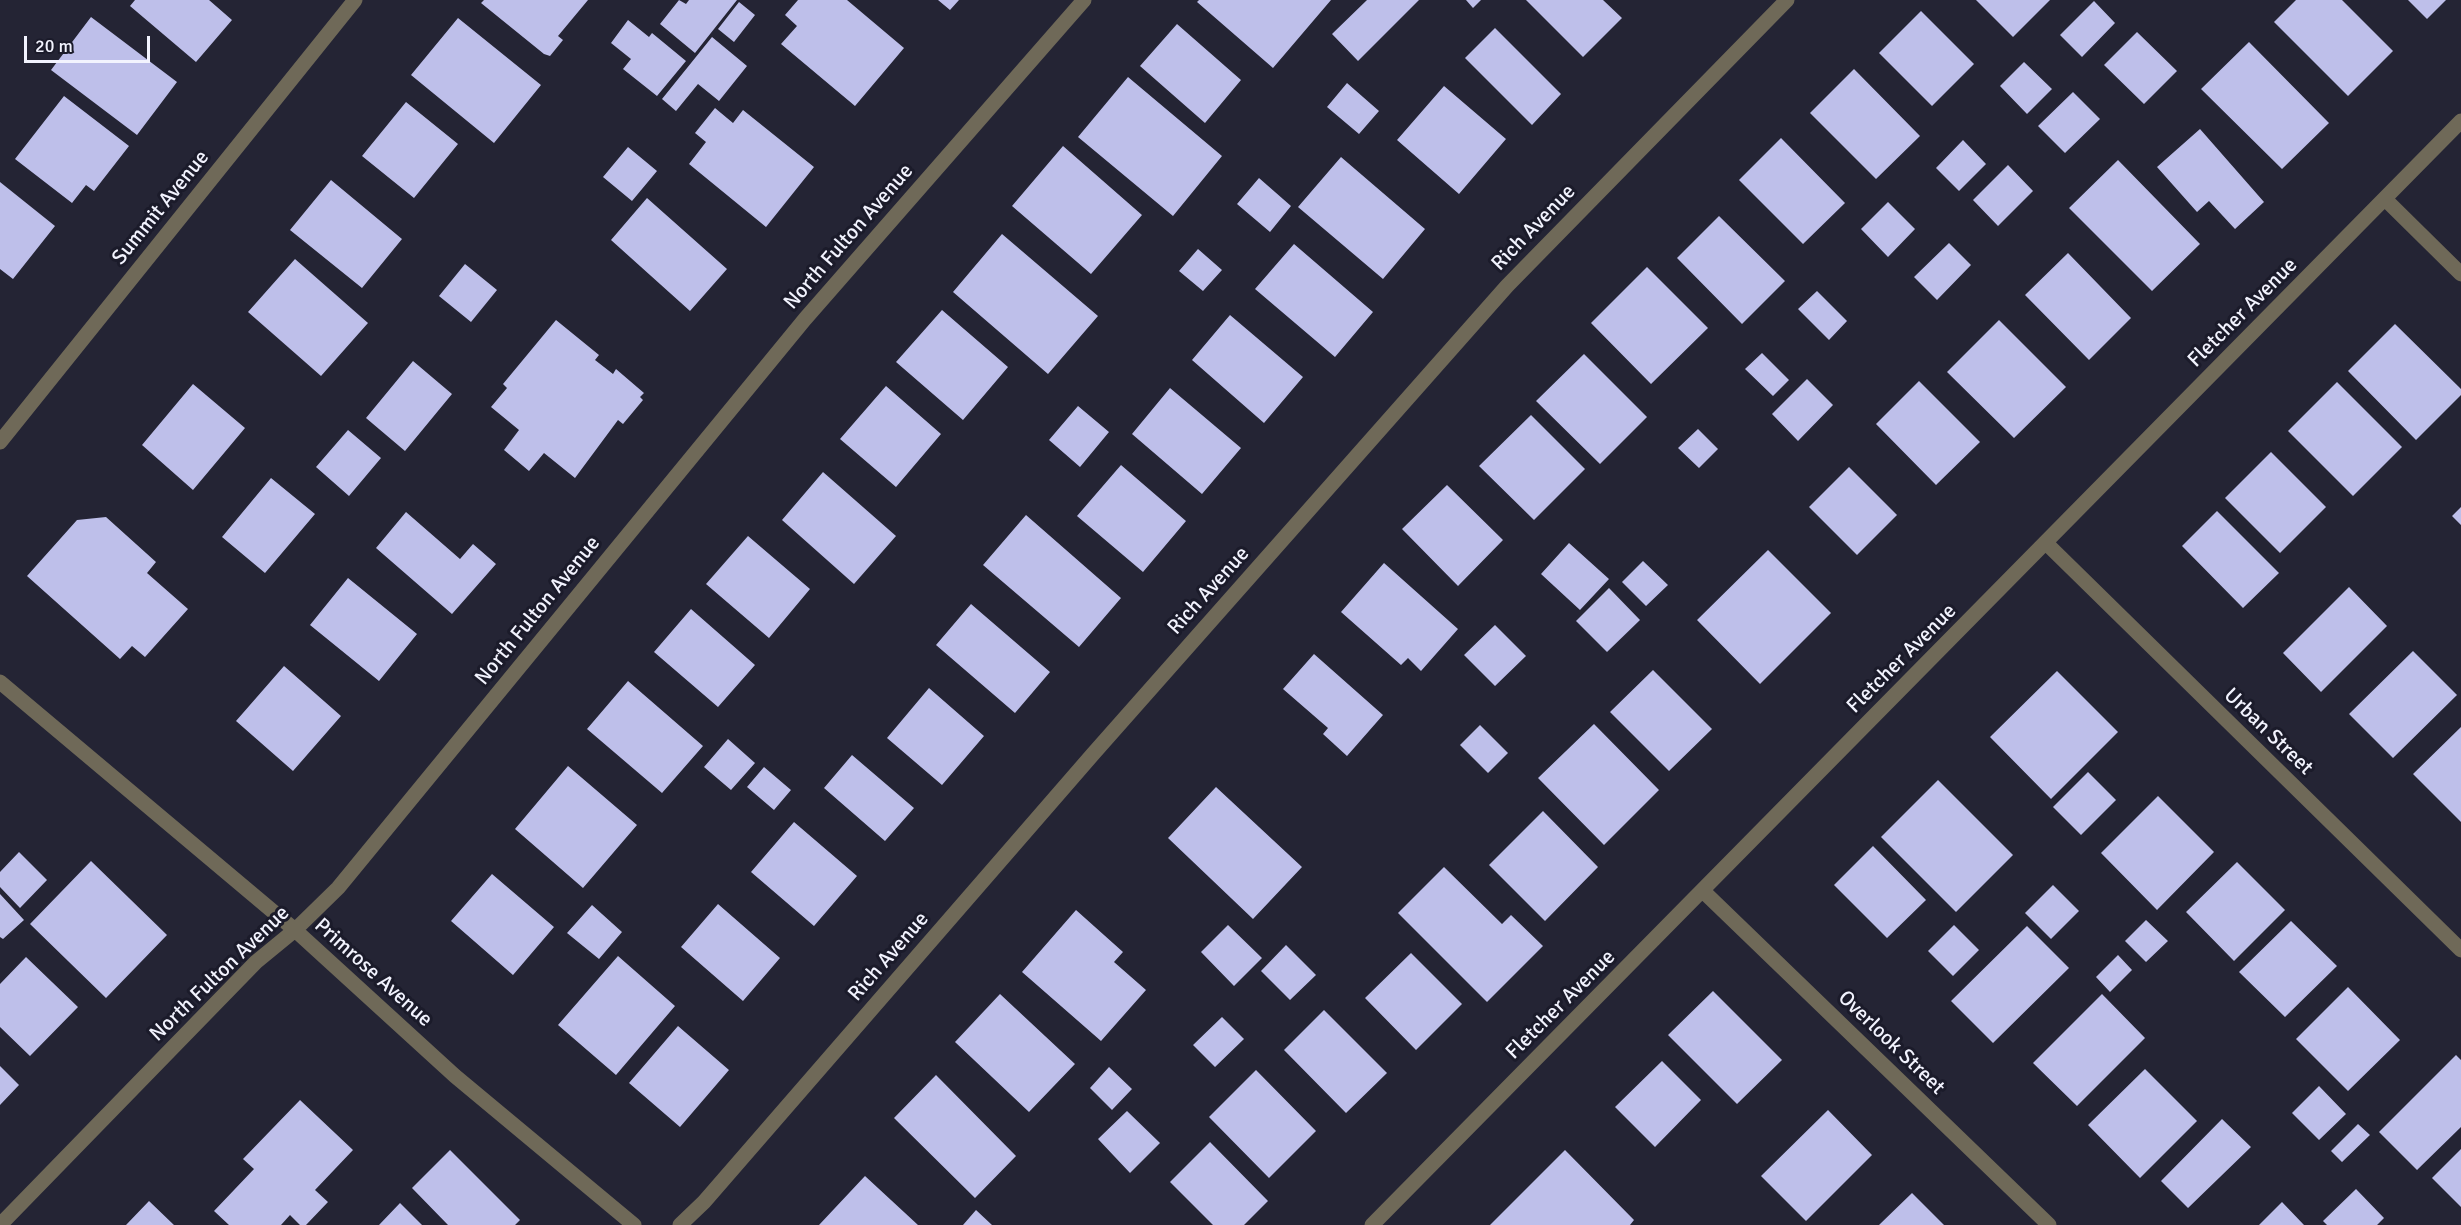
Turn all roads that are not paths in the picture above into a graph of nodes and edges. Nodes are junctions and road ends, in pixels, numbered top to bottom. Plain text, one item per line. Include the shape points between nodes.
1 (355, 0) edge
2 (1084, 0) edge
3 (1787, 0) edge
4 (2461, 121) edge
5 (2385, 199) junction
6 (2461, 274) edge
7 (0, 442) edge
8 (2046, 543) junction
9 (0, 682) edge
10 (1703, 891) junction
11 (295, 930) junction
12 (2461, 950) edge
13 (0, 1225) edge
14 (634, 1225) edge
15 (680, 1225) edge
16 (1372, 1225) edge
17 (2049, 1225) edge

1 - 7 street, Summit Avenue
2 - 11 street, North Fulton Avenue via 805,319 338,888
3 - 15 street, Rich Avenue via 1507,286
4 - 5 street, Fletcher Avenue
5 - 6 street
5 - 8 street, Fletcher Avenue
8 - 10 street, Fletcher Avenue
8 - 12 street, Urban Street
9 - 11 street, Primrose Avenue
10 - 16 street, Fletcher Avenue
10 - 17 street, Overlook Street
11 - 13 street, North Fulton Avenue via 256,962
11 - 14 street, Primrose Avenue via 454,1076

